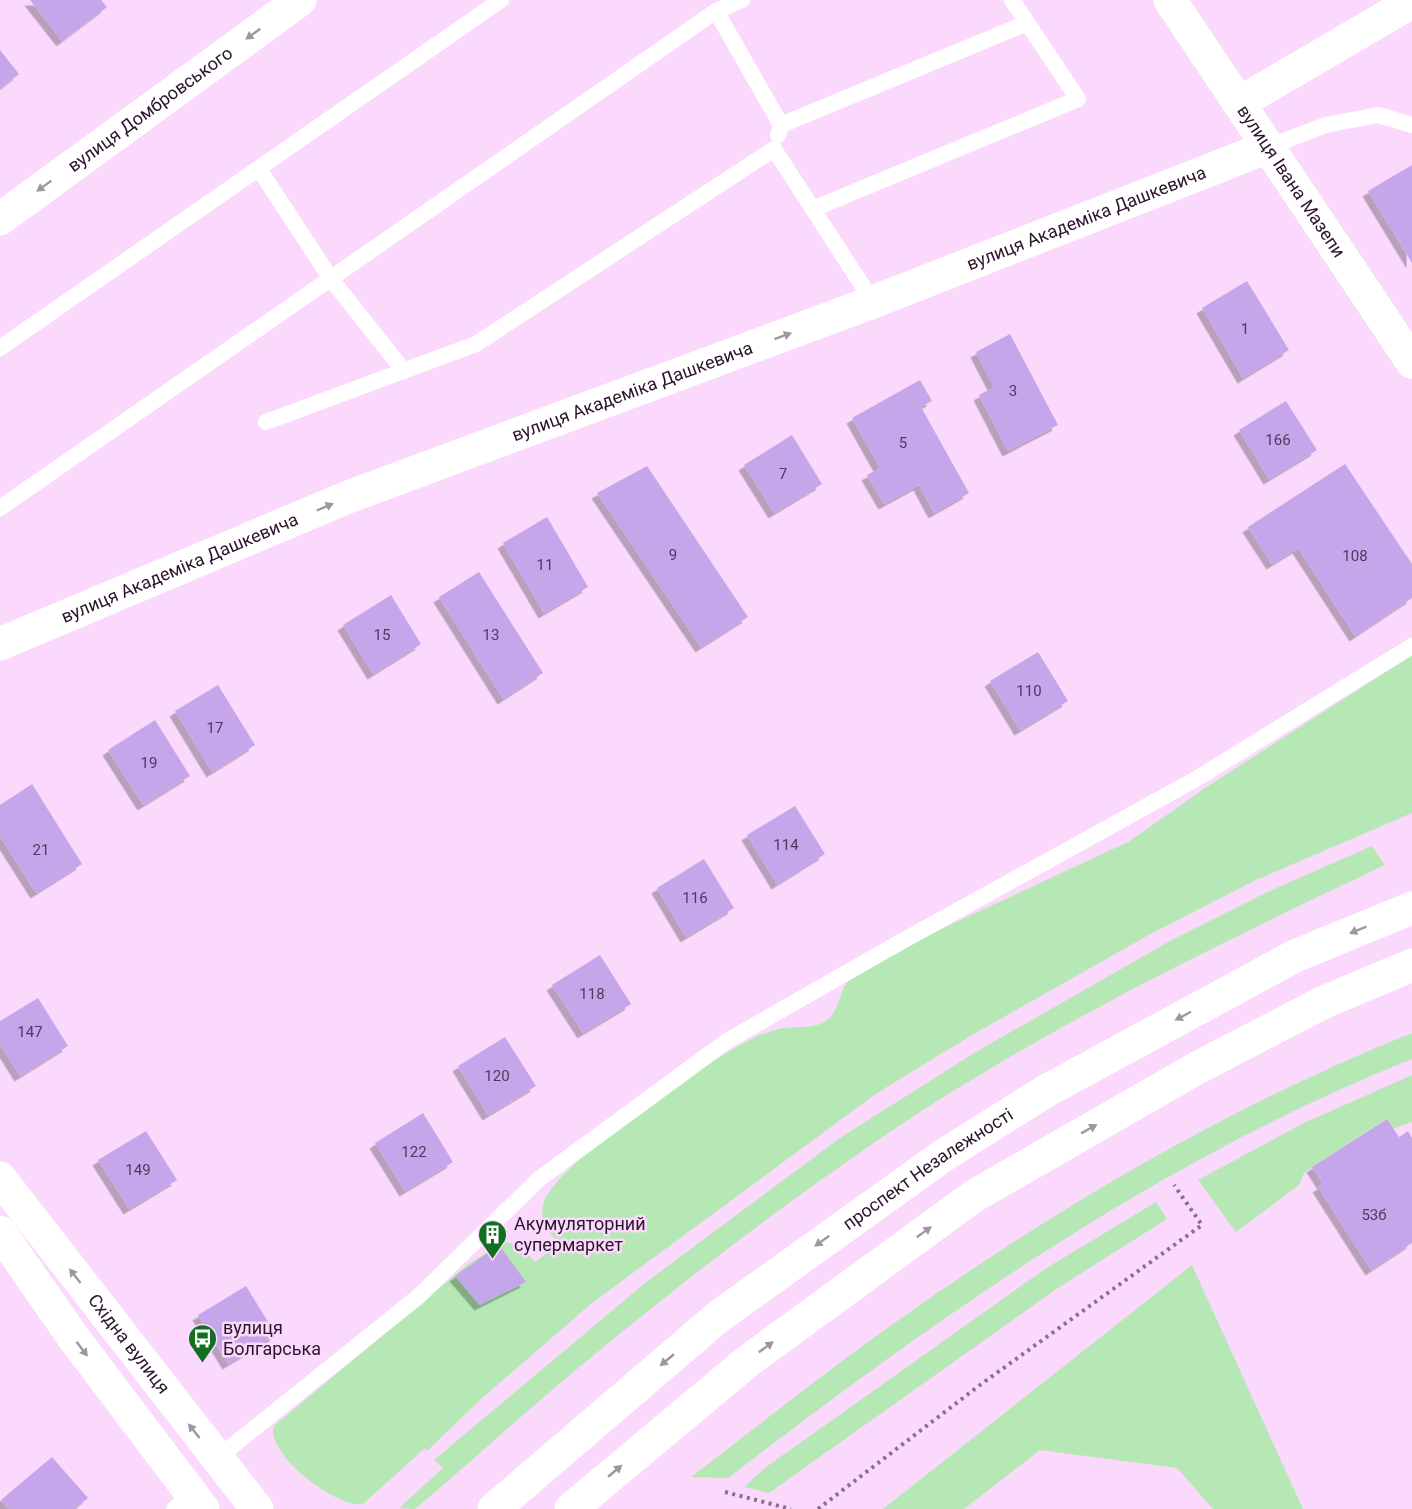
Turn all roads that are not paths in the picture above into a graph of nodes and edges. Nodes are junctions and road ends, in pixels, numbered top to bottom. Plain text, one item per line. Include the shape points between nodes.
1 (300, 0) edge
2 (501, 0) edge
3 (742, 0) edge
4 (1012, 0) edge
5 (1170, 0) edge
6 (1412, 2) edge
7 (716, 11) junction
8 (1027, 23) junction
9 (1239, 103) junction
10 (781, 125) junction
11 (1412, 125) edge
12 (1268, 147) junction
13 (774, 149) junction
14 (258, 169) junction
15 (813, 209) junction
16 (0, 219) edge
17 (331, 279) junction
18 (873, 302) junction
19 (0, 348) edge
20 (1412, 362) edge
21 (404, 370) junction
22 (266, 422) dead end
23 (0, 508) edge
24 (0, 644) edge
25 (1412, 645) edge
26 (1412, 908) edge
27 (1412, 965) edge
28 (0, 1178) edge
29 (0, 1232) edge
30 (216, 1459) junction
31 (189, 1504) edge
32 (257, 1509) edge
33 (494, 1509) edge
34 (571, 1509) edge

1 -> 16 main road, вулиця Домбровського
2 - 14 lane
3 - 7 lane
4 - 8 lane
5 - 9 main road, вулиця Івана Мазепи
6 - 9 main road
7 - 10 lane
7 - 17 lane
8 - 10 lane
8 - 15 lane via 1078,99
9 - 12 main road, вулиця Івана Мазепи
10 - 13 lane
11 - 12 lane via 1378,115 1326,125
12 - 18 main road, вулиця Академіка Дашкевича
12 - 20 main road, вулиця Івана Мазепи
13 - 15 lane
13 - 21 lane via 476,344
14 - 17 lane
14 - 19 lane
15 - 18 lane
17 - 21 lane
17 - 23 lane
24 -> 18 main road, вулиця Академіка Дашкевича via 348,497
21 - 22 lane
25 - 30 lane via 1196,779 727,1041 539,1179 419,1296
26 -> 33 main road, проспект Незалежності via 1295,956 1057,1086 944,1155 718,1317
34 -> 27 main road via 747,1361 974,1196 1197,1068 1322,1003
30 -> 28 main road, Східна вулиця
29 -> 31 main road
30 - 32 main road, Східна вулиця

